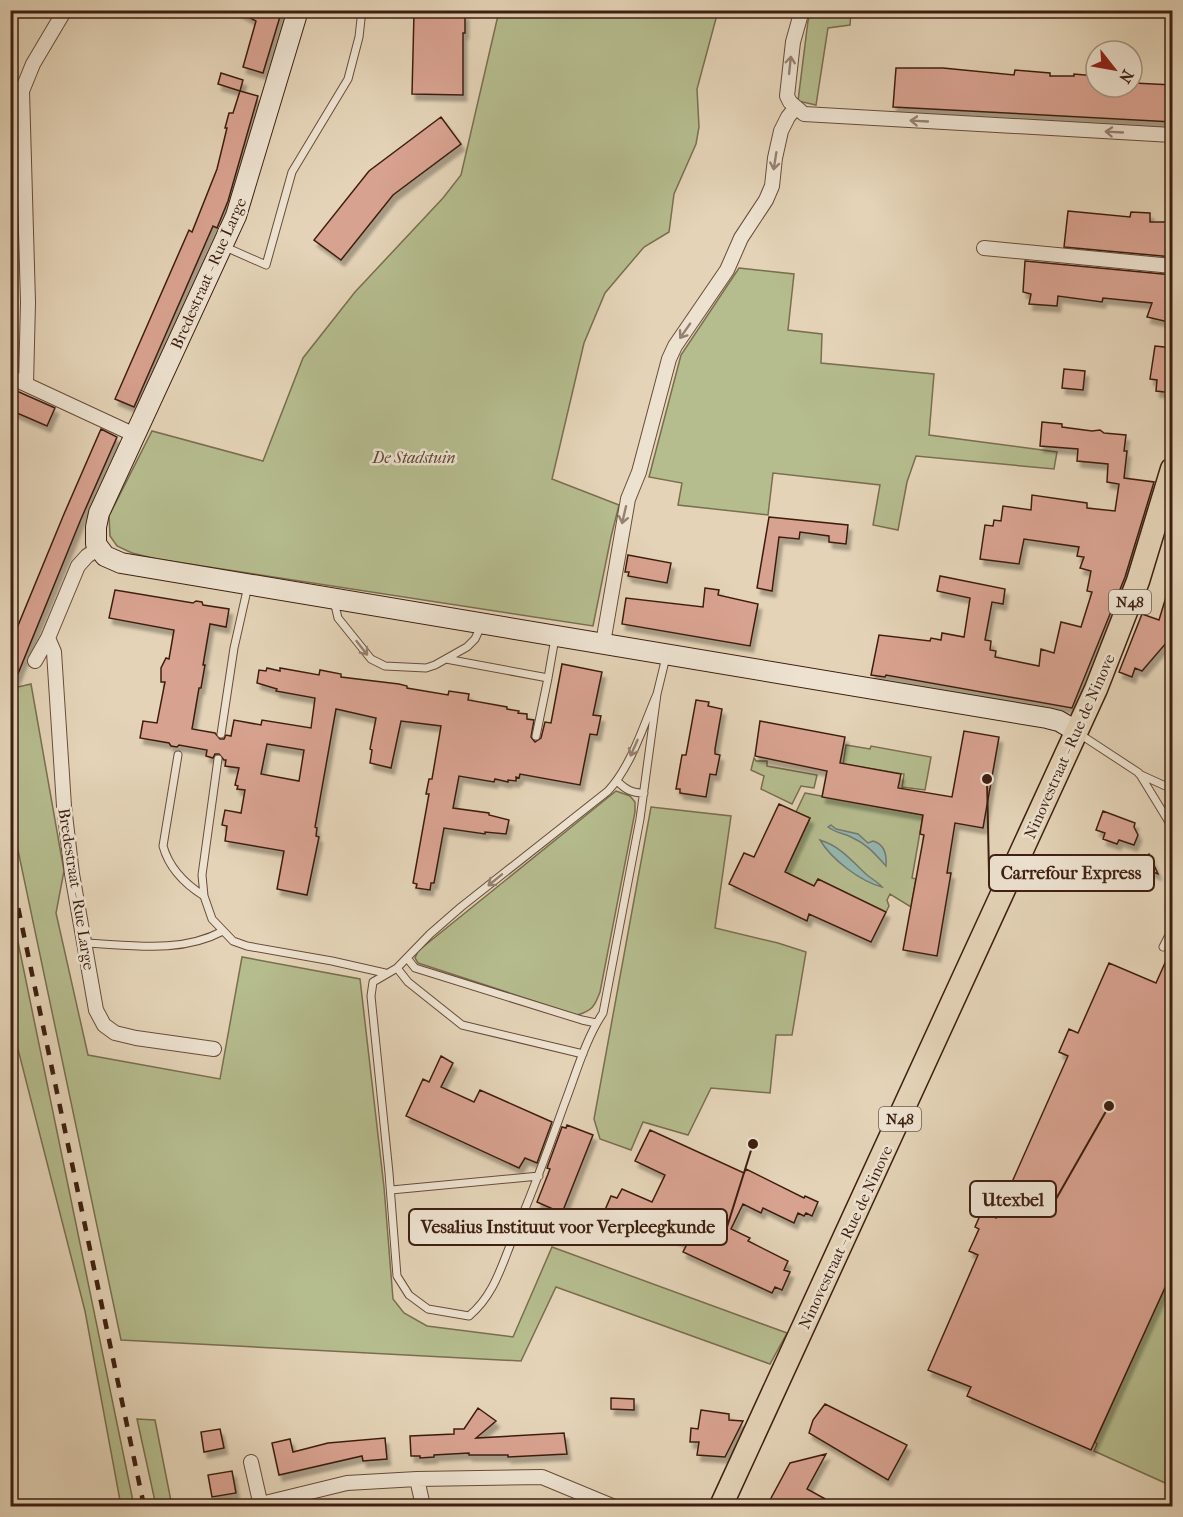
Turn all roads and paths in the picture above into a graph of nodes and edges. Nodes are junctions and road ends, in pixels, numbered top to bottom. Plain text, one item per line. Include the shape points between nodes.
1 (65, 10) edge
2 (298, 10) edge
3 (363, 10) edge
4 (802, 10) edge
5 (800, 111) junction
6 (1173, 135) edge
7 (223, 246) junction
8 (984, 248) dead end
9 (1173, 266) edge
10 (10, 377) edge
11 (26, 384) junction
12 (135, 435) junction
13 (1173, 469) edge
14 (99, 548) junction
15 (248, 585) junction
16 (333, 598) junction
17 (482, 623) junction
18 (556, 635) junction
19 (48, 639) junction
20 (603, 643) junction
21 (666, 655) junction
22 (446, 659) junction
23 (35, 661) dead end
24 (548, 678) junction
25 (657, 694) junction
26 (1076, 731) junction
27 (221, 734) dead end
28 (536, 736) dead end
29 (178, 755) dead end
30 (218, 759) dead end
31 (1139, 774) junction
32 (617, 782) junction
33 (1173, 789) edge
34 (644, 794) junction
35 (1173, 827) edge
36 (204, 896) junction
37 (1173, 929) edge
38 (223, 931) junction
39 (85, 943) junction
40 (1163, 947) dead end
41 (409, 955) junction
42 (397, 968) junction
43 (385, 974) junction
44 (596, 1023) junction
45 (214, 1049) dead end
46 (583, 1054) junction
47 (539, 1176) junction
48 (391, 1190) junction
49 (251, 1462) dead end
50 (417, 1479) junction
51 (261, 1505) edge
52 (423, 1506) edge
53 (612, 1506) edge
54 (721, 1506) edge

1 - 11 street via 22,90 28,302
2 - 7 street, Bredestraat - Rue Large via 249,178
3 - 7 lane via 348,79 292,172 266,265
5 -> 4 street via 787,96 793,42
6 -> 5 street
5 -> 20 street via 789,117 781,131 766,200 741,238 727,270 669,359 628,499
7 - 12 street, Bredestraat - Rue Large
8 - 9 street
10 - 11 street
11 - 12 street
12 - 14 street, Bredestraat - Rue Large via 99,513
13 - 26 main road, Ninovestraat - Rue de Ninove / N48 via 1138,581
14 - 15 street via 105,556 121,563
14 - 19 street via 78,566
15 - 16 street
15 - 27 lane
16 - 17 street
16 -> 22 lane via 338,618 377,663 426,668
17 - 18 street
17 - 22 lane via 467,647
18 - 20 street
18 - 24 lane
19 - 23 street
19 - 39 street, Bredestraat - Rue Large via 54,652 72,874
20 - 21 street
21 - 25 lane
21 - 26 street via 1059,720
22 - 24 lane
24 - 28 lane
25 -> 32 lane
25 - 34 lane
26 - 31 lane
26 - 54 main road, Ninovestraat - Rue de Ninove / N48
29 - 36 lane via 163,846 166,859
30 - 36 lane via 202,875
31 - 33 lane
31 - 35 lane
32 - 34 lane via 634,794
32 -> 41 lane via 461,907
34 - 44 lane via 609,989
36 - 38 lane via 212,920
37 - 40 lane
38 - 39 lane via 213,937 166,947
38 - 43 lane via 232,941 247,946
39 - 45 street, Bredestraat - Rue Large via 96,1010 104,1025 115,1033 136,1038
41 - 42 lane
41 - 44 lane via 415,968
42 - 43 lane
42 - 46 lane via 408,982 462,1025
43 - 48 lane via 373,982 371,996
44 - 46 lane
46 - 47 lane
47 - 48 lane
47 - 48 lane via 493,1288 469,1316 428,1309 409,1295 398,1276
49 - 51 street
50 - 51 street via 347,1483
50 - 52 street
50 - 53 street via 542,1477

